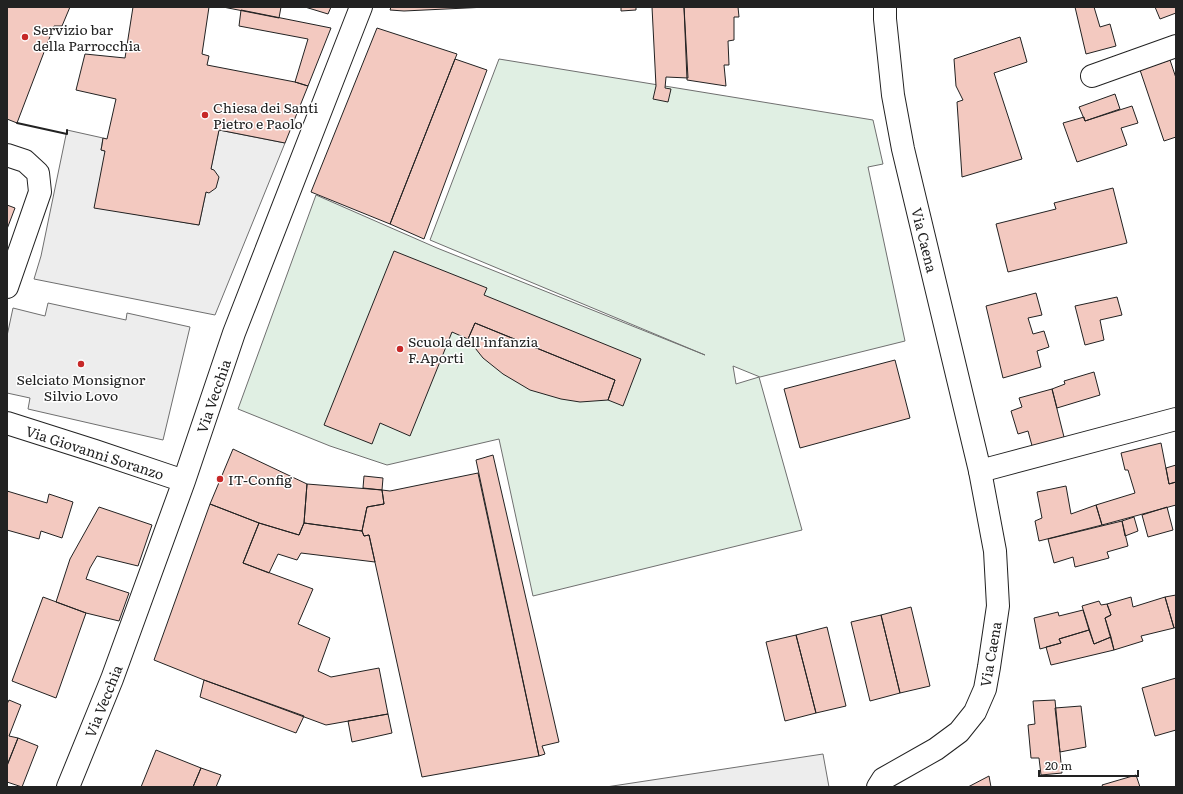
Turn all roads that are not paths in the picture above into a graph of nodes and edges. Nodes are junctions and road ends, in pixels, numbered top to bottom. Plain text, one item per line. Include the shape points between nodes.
1 (361, 7) edge
2 (885, 7) edge
3 (1176, 46) edge
4 (1092, 76) dead end
5 (7, 155) edge
6 (7, 288) edge
7 (1176, 419) edge
8 (7, 423) edge
9 (980, 471) junction
10 (184, 481) junction
11 (68, 787) edge
12 (878, 787) edge

1 - 10 street, Via Vecchia via 234,333
2 - 9 street, Via Caena via 893,94 903,149
3 - 4 street
5 - 6 street via 25,161 38,173 40,192
7 - 9 street
8 - 10 street, Via Giovanni Soranzo
9 - 12 street, Via Caena via 995,551 998,606 985,689 975,712 959,732 936,749 883,779
10 - 11 street, Via Vecchia via 112,679

